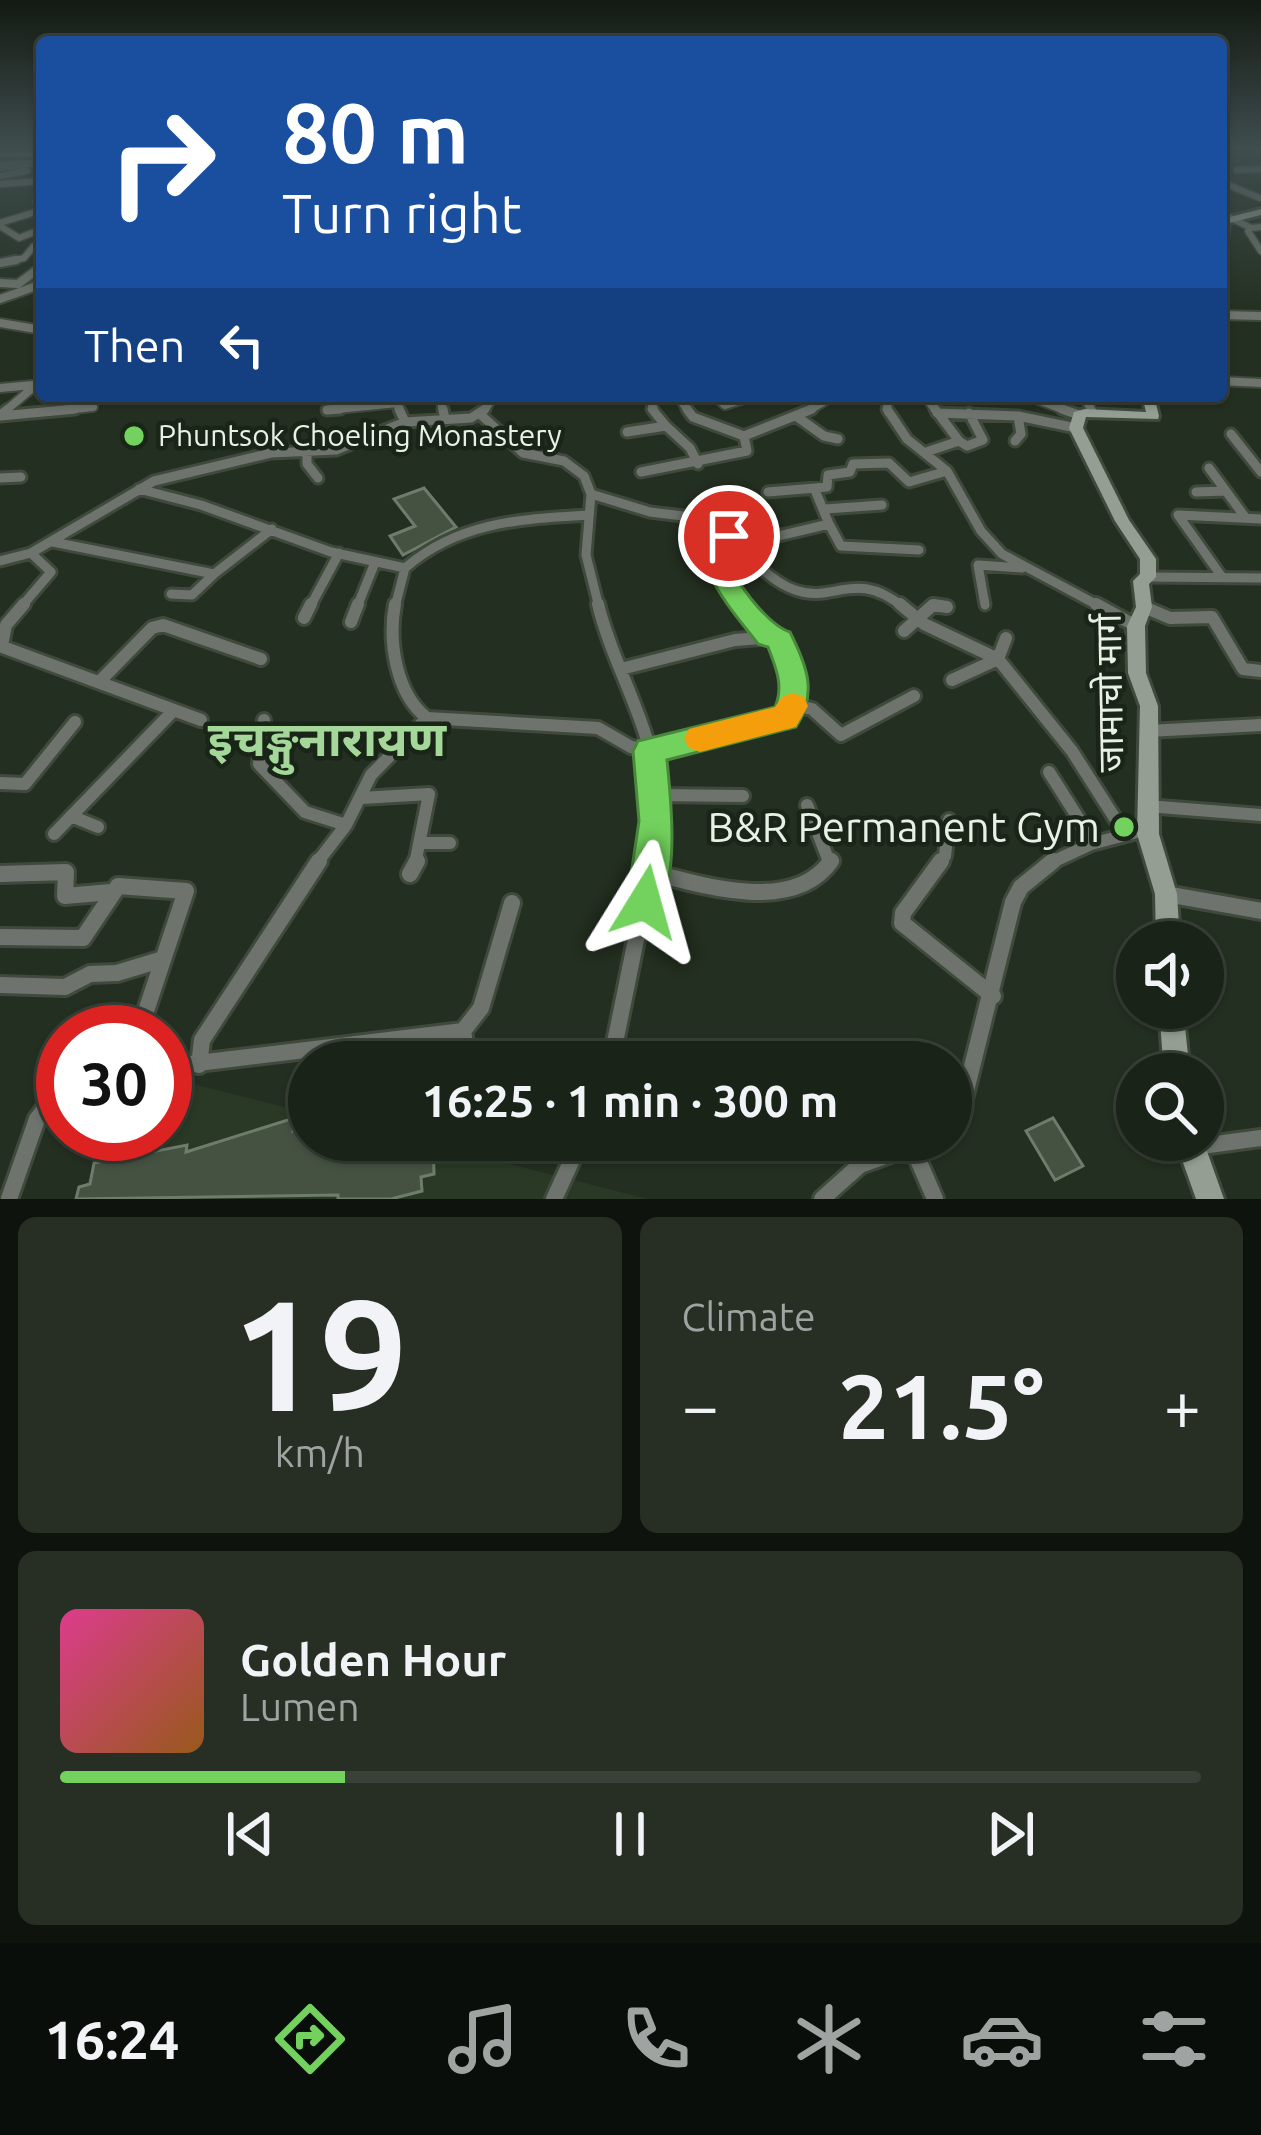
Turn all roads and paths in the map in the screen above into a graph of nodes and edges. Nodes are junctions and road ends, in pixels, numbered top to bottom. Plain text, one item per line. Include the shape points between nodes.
1 (1261, 203) edge
2 (36, 206) edge
3 (1227, 215) edge
4 (1227, 216) edge
5 (0, 225) edge
6 (1261, 227) edge
7 (36, 232) edge
8 (1254, 234) edge
9 (17, 237) junction
10 (0, 245) edge
11 (36, 245) edge
12 (36, 248) edge
13 (1261, 251) edge
14 (0, 263) edge
15 (36, 270) edge
16 (0, 284) edge
17 (36, 286) edge
18 (0, 299) edge
19 (1261, 313) edge
20 (1227, 315) edge
21 (36, 320) edge
22 (0, 323) edge
23 (22, 328) junction
24 (36, 329) edge
25 (1227, 381) edge
26 (36, 383) edge
27 (1261, 383) edge
28 (36, 385) edge
29 (0, 388) edge
30 (355, 402) edge
31 (375, 402) edge
32 (392, 402) edge
33 (441, 402) edge
34 (490, 402) edge
35 (652, 402) edge
36 (679, 402) edge
37 (812, 402) edge
38 (886, 402) edge
39 (929, 402) edge
40 (1047, 402) edge
41 (1150, 402) edge
42 (93, 406) dead end
43 (351, 409) junction
44 (327, 410) dead end
45 (969, 412) junction
46 (937, 413) junction
47 (1083, 413) edge
48 (481, 415) junction
49 (0, 416) edge
50 (796, 416) junction
51 (1018, 416) junction
52 (445, 419) junction
53 (404, 422) junction
54 (666, 426) junction
55 (627, 432) dead end
56 (1231, 434) dead end
57 (744, 436) junction
58 (838, 440) dead end
59 (959, 441) junction
60 (1015, 441) dead end
61 (926, 452) junction
62 (307, 453) junction
63 (698, 464) junction
64 (1209, 468) dead end
65 (947, 470) junction
66 (641, 472) dead end
67 (1261, 472) edge
68 (21, 477) dead end
69 (0, 478) edge
70 (318, 478) dead end
71 (139, 489) junction
72 (815, 490) junction
73 (1196, 491) dead end
74 (1226, 491) junction
75 (768, 492) dead end
76 (591, 494) junction
77 (882, 505) dead end
78 (825, 509) junction
79 (588, 515) junction
80 (1245, 517) junction
81 (1261, 519) edge
82 (829, 524) junction
83 (272, 530) junction
84 (735, 541) junction
85 (53, 542) junction
86 (919, 550) dead end
87 (31, 553) junction
88 (338, 553) junction
89 (0, 560) edge
90 (374, 565) junction
91 (406, 568) junction
92 (1025, 568) junction
93 (214, 574) junction
94 (1148, 577) junction
95 (1222, 577) junction
96 (1261, 578) edge
97 (171, 594) dead end
98 (985, 605) dead end
99 (947, 607) dead end
100 (1144, 607) junction
101 (304, 618) dead end
102 (917, 619) junction
103 (351, 622) dead end
104 (1136, 626) junction
105 (904, 631) dead end
106 (768, 636) junction
107 (1006, 638) dead end
108 (1, 646) edge
109 (260, 659) dead end
110 (998, 659) junction
111 (621, 669) junction
112 (1261, 671) edge
113 (952, 680) dead end
114 (99, 682) junction
115 (914, 696) dead end
116 (794, 704) junction
117 (174, 710) junction
118 (427, 718) junction
119 (201, 720) dead end
120 (265, 720) dead end
121 (75, 722) dead end
122 (1261, 725) edge
123 (1148, 730) junction
124 (649, 751) junction
125 (1049, 772) dead end
126 (0, 783) edge
127 (656, 795) junction
128 (743, 796) dead end
129 (361, 798) junction
130 (807, 805) dead end
131 (1148, 806) junction
132 (1261, 815) edge
133 (71, 816) junction
134 (949, 820) dead end
135 (346, 825) junction
136 (98, 827) dead end
137 (1148, 829) junction
138 (1125, 833) junction
139 (54, 834) dead end
140 (423, 843) junction
141 (450, 843) dead end
142 (1094, 843) junction
143 (651, 872) junction
144 (0, 874) edge
145 (410, 874) dead end
146 (111, 892) junction
147 (1166, 894) junction
148 (512, 903) dead end
149 (1261, 911) edge
150 (1167, 921) edge
151 (0, 937) edge
152 (160, 960) junction
153 (0, 985) edge
154 (993, 996) junction
155 (148, 1005) edge
156 (463, 1031) junction
157 (465, 1041) edge
158 (615, 1041) edge
159 (972, 1054) edge
160 (192, 1065) edge
161 (199, 1065) junction
162 (36, 1121) edge
163 (1261, 1138) edge
164 (1224, 1141) edge
165 (569, 1161) edge
166 (872, 1161) edge
167 (925, 1161) edge
168 (1196, 1161) edge
169 (8, 1199) edge
170 (554, 1199) edge
171 (822, 1199) edge
172 (935, 1199) edge
173 (1210, 1199) edge

1 - 3 street
2 - 5 street
4 - 8 street
5 - 9 street
6 - 8 street
7 - 9 street
8 - 13 street
9 - 10 street
9 - 11 street
12 - 14 street
15 - 16 street via 18,284
17 - 18 street
19 - 20 street
21 - 23 street
22 - 23 street
23 - 24 street
25 - 27 street
26 - 29 street
28 - 49 street
30 - 43 street
31 - 43 street
32 - 53 street
33 - 52 street
34 - 48 street
35 - 54 street
36 - 57 street via 693,417
37 - 50 street
38 - 61 street via 896,427
39 - 46 street
40 - 47 street
41 - 47 street via 1153,416
42 - 49 street
43 - 44 street
45 - 46 street
45 - 51 street
45 - 59 street via 982,440
46 - 59 street
47 - 51 street
47 - 94 street, जामाचो मार्ग via 1113,504 1148,559
48 - 52 street
48 - 76 street via 523,453 568,463
50 - 57 street
50 - 58 street
51 - 60 street
52 - 53 street
53 - 62 street
54 - 55 street
54 - 63 street
56 - 67 street
57 - 63 street via 746,451
59 - 61 street
61 - 65 street
62 - 70 street
62 - 71 street via 271,453
63 - 66 street
64 - 74 street
65 - 72 street via 912,482 890,463 853,464
65 - 92 street via 981,531
68 - 69 street
71 - 83 street
71 - 85 street
72 - 75 street
72 - 78 street
73 - 74 street
74 - 80 street
76 - 79 street
76 - 84 street via 716,520
77 - 78 street
78 - 82 street
79 - 91 street via 490,522 449,536
79 - 111 street via 586,555
80 - 81 street
80 - 95 street via 1178,515
82 - 84 street
82 - 86 street via 841,546
83 - 88 street
83 - 93 street
84 - 102 street via 796,591 866,587
84 - 106 street via 720,549 720,574
85 - 87 street
85 - 93 street
87 - 89 street
87 - 108 street via 51,572 6,625
88 - 90 street
88 - 101 street
90 - 91 street
90 - 103 street
91 - 118 street via 390,636 401,692
92 - 98 street via 978,565
92 - 104 street
93 - 97 street via 192,595
94 - 95 street
94 - 100 street, जामाचो मार्ग via 1141,581
95 - 96 street
99 - 102 street via 936,604
100 - 104 street, जामाचो मार्ग
100 - 112 street via 1170,618 1212,617 1243,668
102 - 105 street
102 - 110 street
104 - 123 street, जामाचो मार्ग
106 - 111 street via 703,644
106 - 116 street via 785,652
107 - 110 street
108 - 114 street
109 - 114 street via 163,625
110 - 113 street
110 - 138 street
111 - 124 street
114 - 117 street
115 - 116 street via 841,735
116 - 124 street via 785,718
117 - 119 street
117 - 133 street
118 - 124 street via 598,728
118 - 129 street via 371,775
120 - 135 street via 259,764 305,812
121 - 126 street via 25,784
122 - 123 street
123 - 131 street, जामाचो मार्ग
124 - 127 street
125 - 142 street
127 - 128 street
127 - 143 street
129 - 135 street
129 - 140 street via 428,793
130 - 143 street via 832,862 797,890 722,891
131 - 132 street
131 - 137 street, जामाचो मार्ग
133 - 136 street
133 - 139 street
134 - 154 street via 945,856 902,923
135 - 161 street via 238,981 202,1040
137 - 138 street
137 - 147 street, जामाचो मार्ग
138 - 142 street
140 - 141 street
140 - 145 street
142 - 154 street via 1043,869 1014,897
143 - 158 street
144 - 146 street via 66,872 65,896
146 - 151 street via 82,938
146 - 152 street via 186,891
147 - 149 street
147 - 150 street, जामाचो मार्ग
148 - 156 street via 481,1009
152 - 153 street via 65,987
152 - 155 street
154 - 159 street
156 - 157 street
156 - 161 street
160 - 161 street
162 - 169 street
163 - 164 street
165 - 170 street
166 - 171 street
167 - 172 street
168 - 173 street

